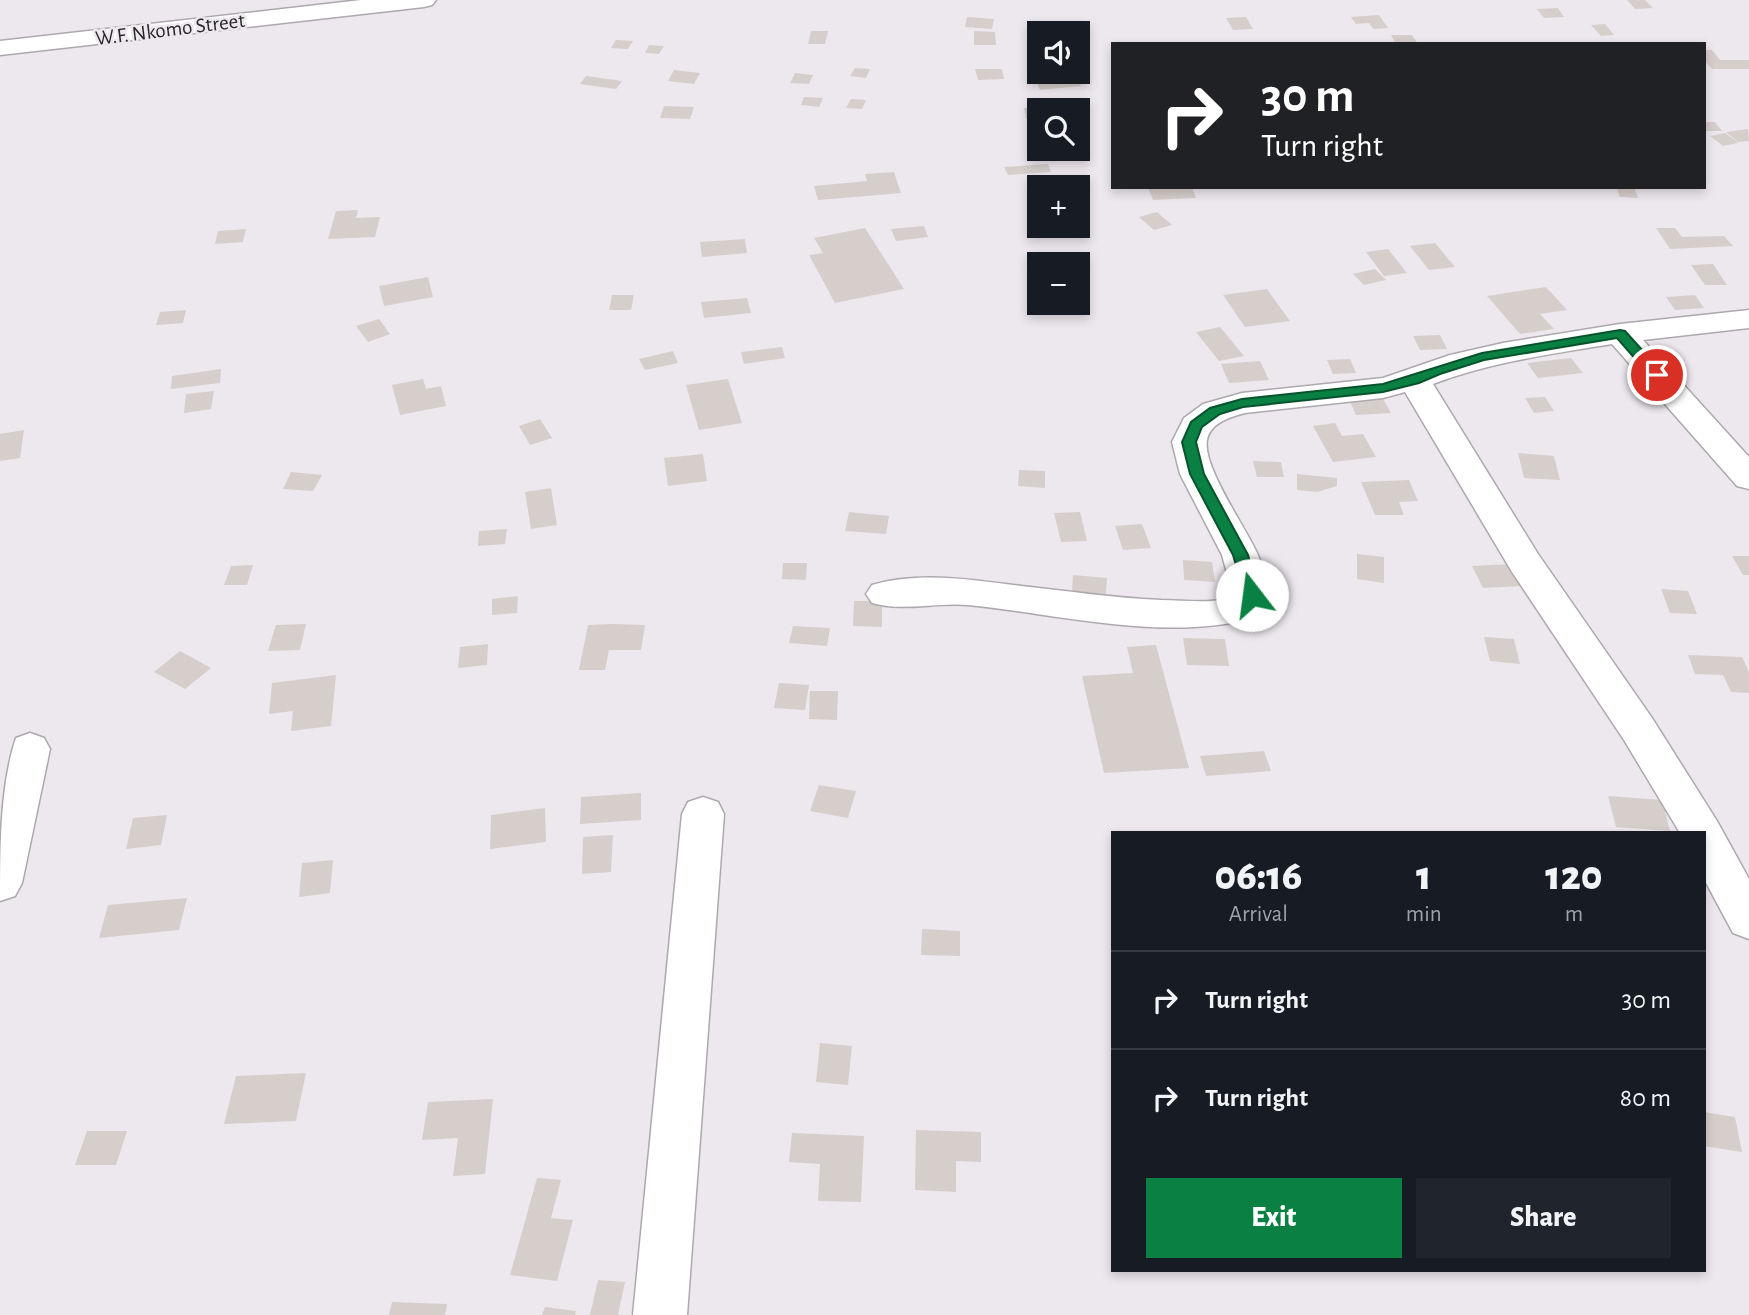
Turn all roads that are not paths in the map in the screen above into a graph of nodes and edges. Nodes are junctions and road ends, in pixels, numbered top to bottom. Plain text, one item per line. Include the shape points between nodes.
1 (424, 0) edge
2 (0, 48) edge
3 (1749, 318) edge
4 (1620, 334) junction
5 (1415, 380) junction
6 (1749, 478) edge
7 (885, 594) dead end
8 (30, 749) dead end
9 (703, 814) dead end
10 (1701, 831) edge
11 (1706, 841) edge
12 (0, 883) edge
13 (1749, 920) edge
14 (660, 1315) edge

1 - 2 street, W.F. Nkomo Street
3 - 4 street
4 - 5 street via 1482,357
4 - 6 street
5 - 7 street via 1383,388 1242,403 1215,411 1196,425 1189,442 1197,474 1249,580 1252,595 1244,607 1186,615 966,592
5 - 10 street via 1524,563 1639,729
8 - 12 street
9 - 14 street
11 - 13 street

